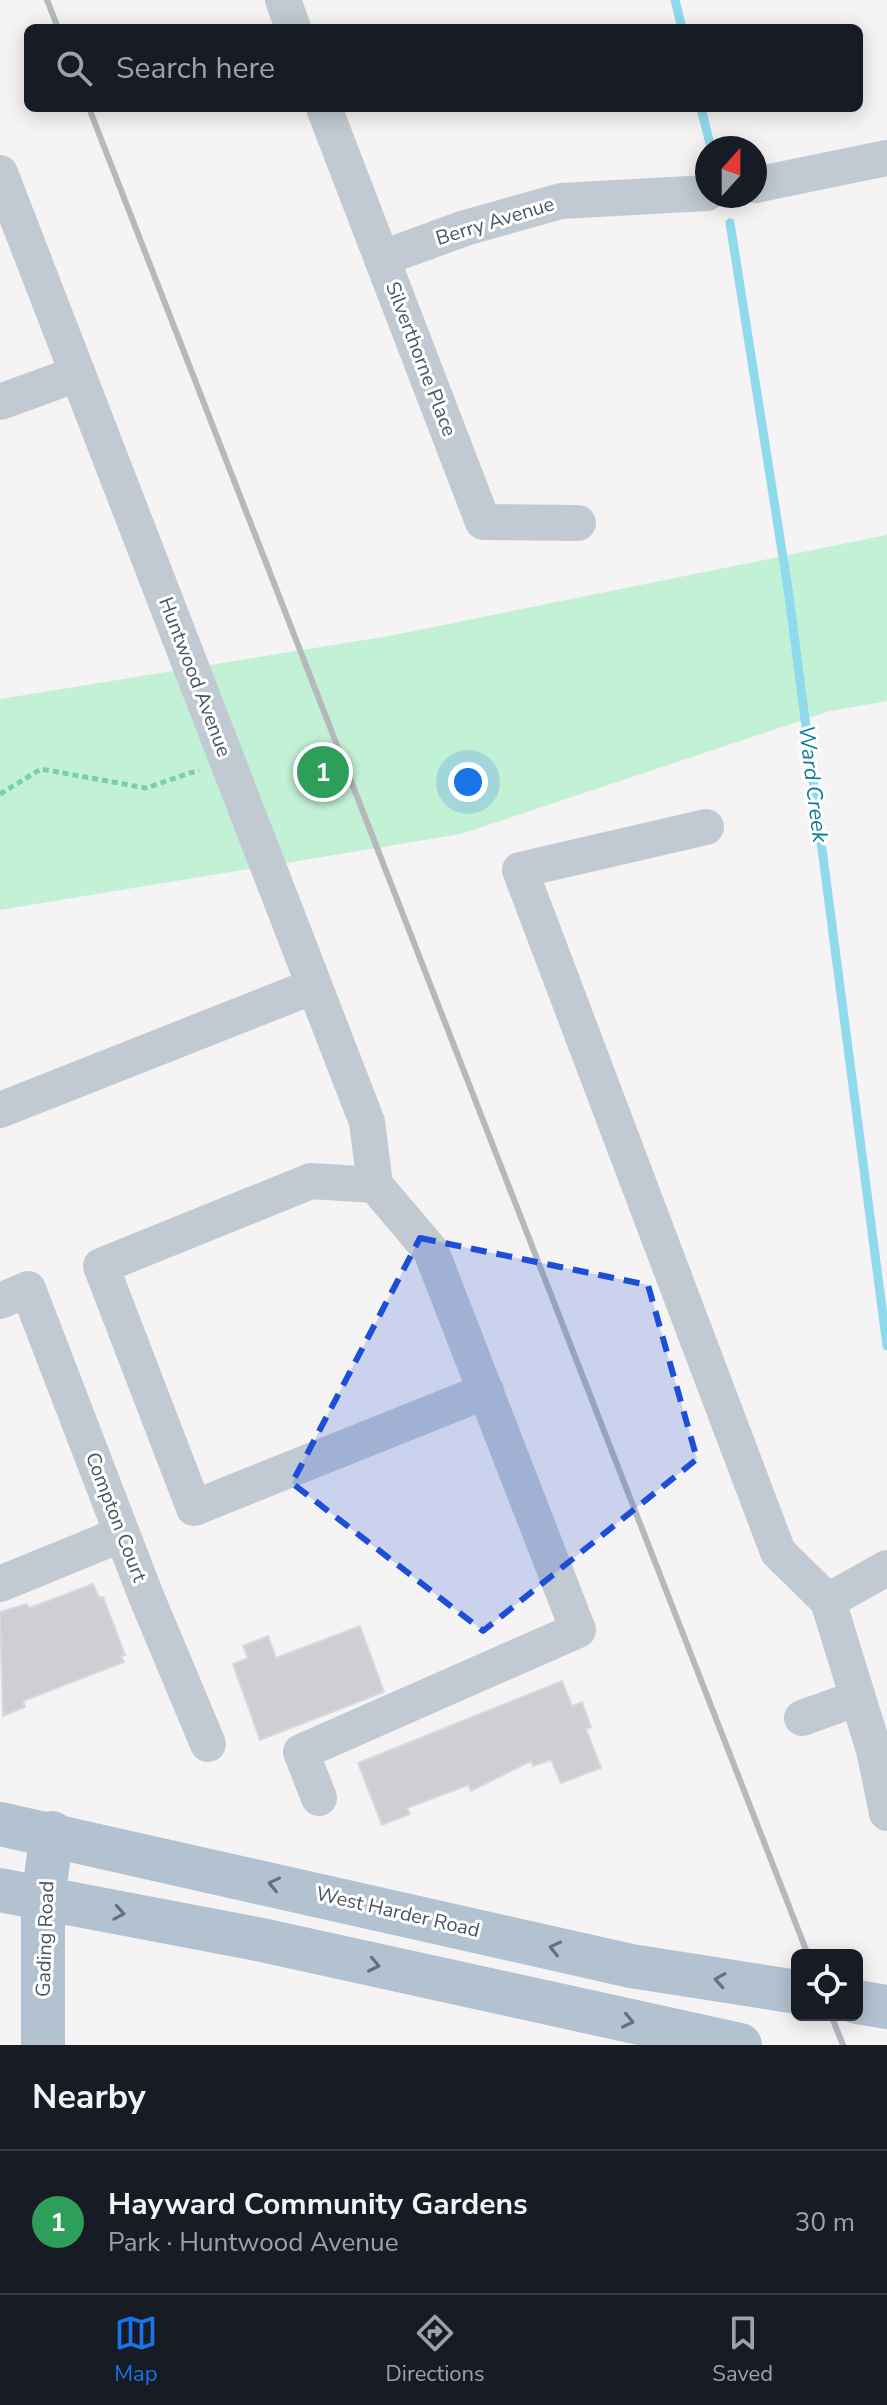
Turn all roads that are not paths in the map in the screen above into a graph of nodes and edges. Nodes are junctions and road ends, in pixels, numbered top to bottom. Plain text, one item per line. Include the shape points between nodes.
1 (283, 0) edge
2 (292, 24) edge
3 (326, 112) edge
4 (887, 158) edge
5 (0, 173) edge
6 (767, 183) edge
7 (695, 194) edge
8 (383, 258) junction
9 (77, 374) junction
10 (0, 402) edge
11 (578, 523) dead end
12 (706, 827) dead end
13 (314, 986) junction
14 (0, 1110) edge
15 (375, 1185) junction
16 (14, 1295) edge
17 (486, 1391) junction
18 (122, 1534) junction
19 (887, 1568) edge
20 (0, 1584) edge
21 (828, 1601) junction
22 (858, 1698) junction
23 (802, 1718) dead end
24 (208, 1744) dead end
25 (319, 1798) dead end
26 (887, 1813) edge
27 (0, 1824) edge
28 (52, 1833) junction
29 (0, 1890) edge
30 (43, 1899) junction
31 (791, 1991) edge
32 (863, 2003) edge
33 (887, 2007) edge
34 (43, 2045) edge
35 (740, 2045) edge

1 - 2 street
3 - 8 street, Silverthorne Place
4 - 6 street
5 - 9 street, Huntwood Avenue
7 - 8 street, Berry Avenue via 561,201
8 - 11 street, Silverthorne Place via 483,522
9 - 10 street
9 - 13 street, Huntwood Avenue
12 - 21 street via 520,870 778,1552
13 - 14 street
13 - 15 street, Huntwood Avenue via 367,1122
15 - 17 street via 431,1251
15 - 17 street via 311,1181 101,1266 194,1508
16 - 18 street, Compton Court
17 - 25 street via 578,1630 301,1752
18 - 20 street
18 - 24 street, Compton Court
19 - 21 street
21 - 22 street
22 - 23 street
22 - 26 street
27 - 28 main road, West Harder Road
28 - 30 main road, Gading Road
31 -> 28 main road, West Harder Road via 631,1966
29 - 30 main road
30 - 34 main road, Gading Road
30 -> 35 main road via 257,1939
32 - 33 main road

